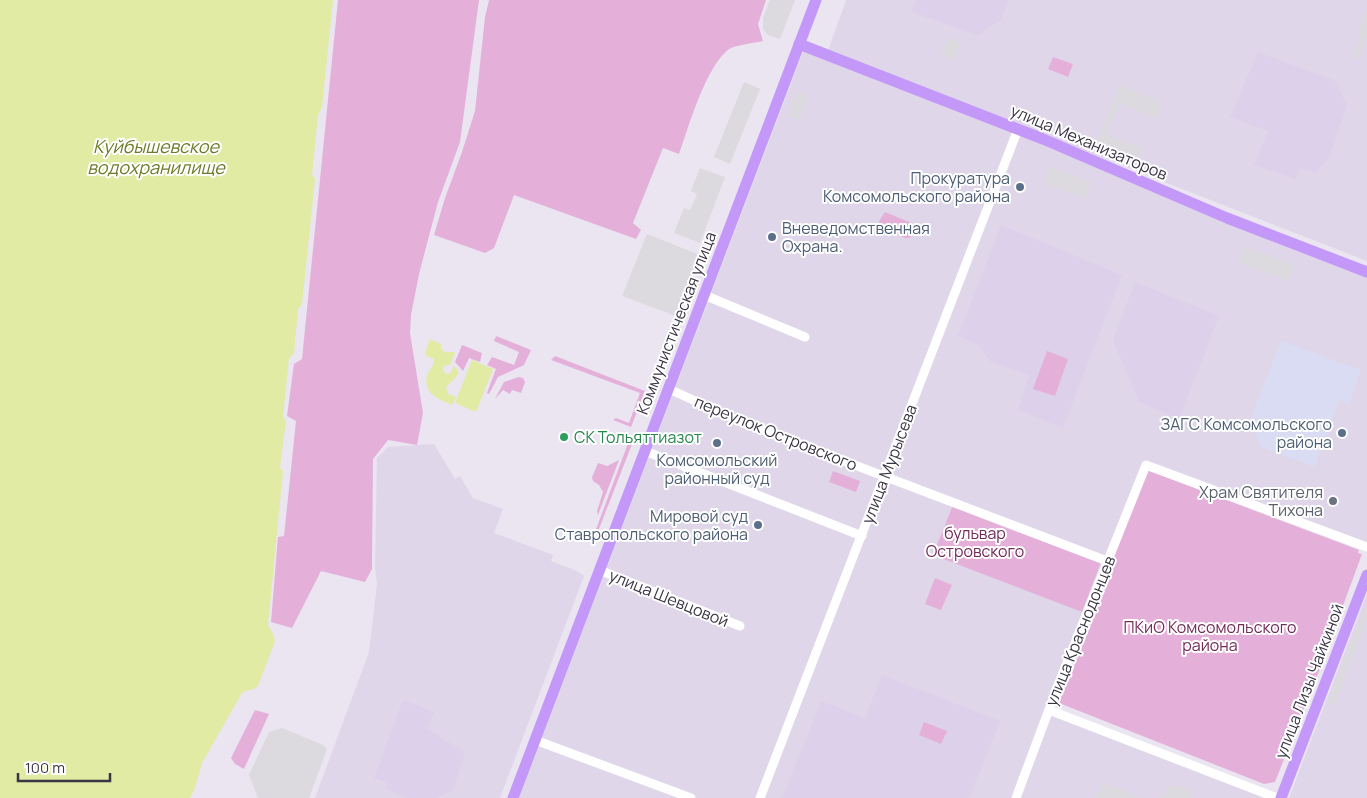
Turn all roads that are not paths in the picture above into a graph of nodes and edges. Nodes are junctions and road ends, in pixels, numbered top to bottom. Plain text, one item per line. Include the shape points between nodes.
1 (816, 0) edge
2 (799, 44) junction
3 (1018, 130) junction
4 (1367, 272) edge
5 (704, 295) junction
6 (805, 337) dead end
7 (669, 389) junction
8 (645, 451) junction
9 (884, 476) junction
10 (862, 536) junction
11 (1367, 547) edge
12 (1107, 561) junction
13 (599, 570) junction
14 (1367, 575) edge
15 (740, 626) dead end
16 (1049, 710) junction
17 (535, 740) junction
18 (513, 798) edge
19 (691, 798) edge
20 (760, 798) edge
21 (1016, 798) edge
22 (1277, 798) edge
23 (1281, 798) edge

1 - 2 main road, Коммунистическая улица
2 - 3 main road, улица Механизаторов
2 - 5 main road, Коммунистическая улица
3 - 4 main road, улица Механизаторов via 1226,218
3 - 9 street, улица Мурысева
5 - 6 street
5 - 7 main road, Коммунистическая улица
7 - 8 main road, Коммунистическая улица
7 - 9 street, переулок Островского
8 - 10 street
8 - 13 main road, Коммунистическая улица
9 - 10 street, улица Мурысева
9 - 12 street, переулок Островского
10 - 20 street, улица Мурысева
11 - 12 street, улица Краснодонцев via 1146,465
12 - 16 street, улица Краснодонцев
13 - 15 street, улица Шевцовой
13 - 17 main road, Коммунистическая улица
14 - 23 main road, улица Лизы Чайкиной
16 - 21 street, улица Краснодонцев
16 - 22 street
17 - 18 main road, Коммунистическая улица
17 - 19 street

